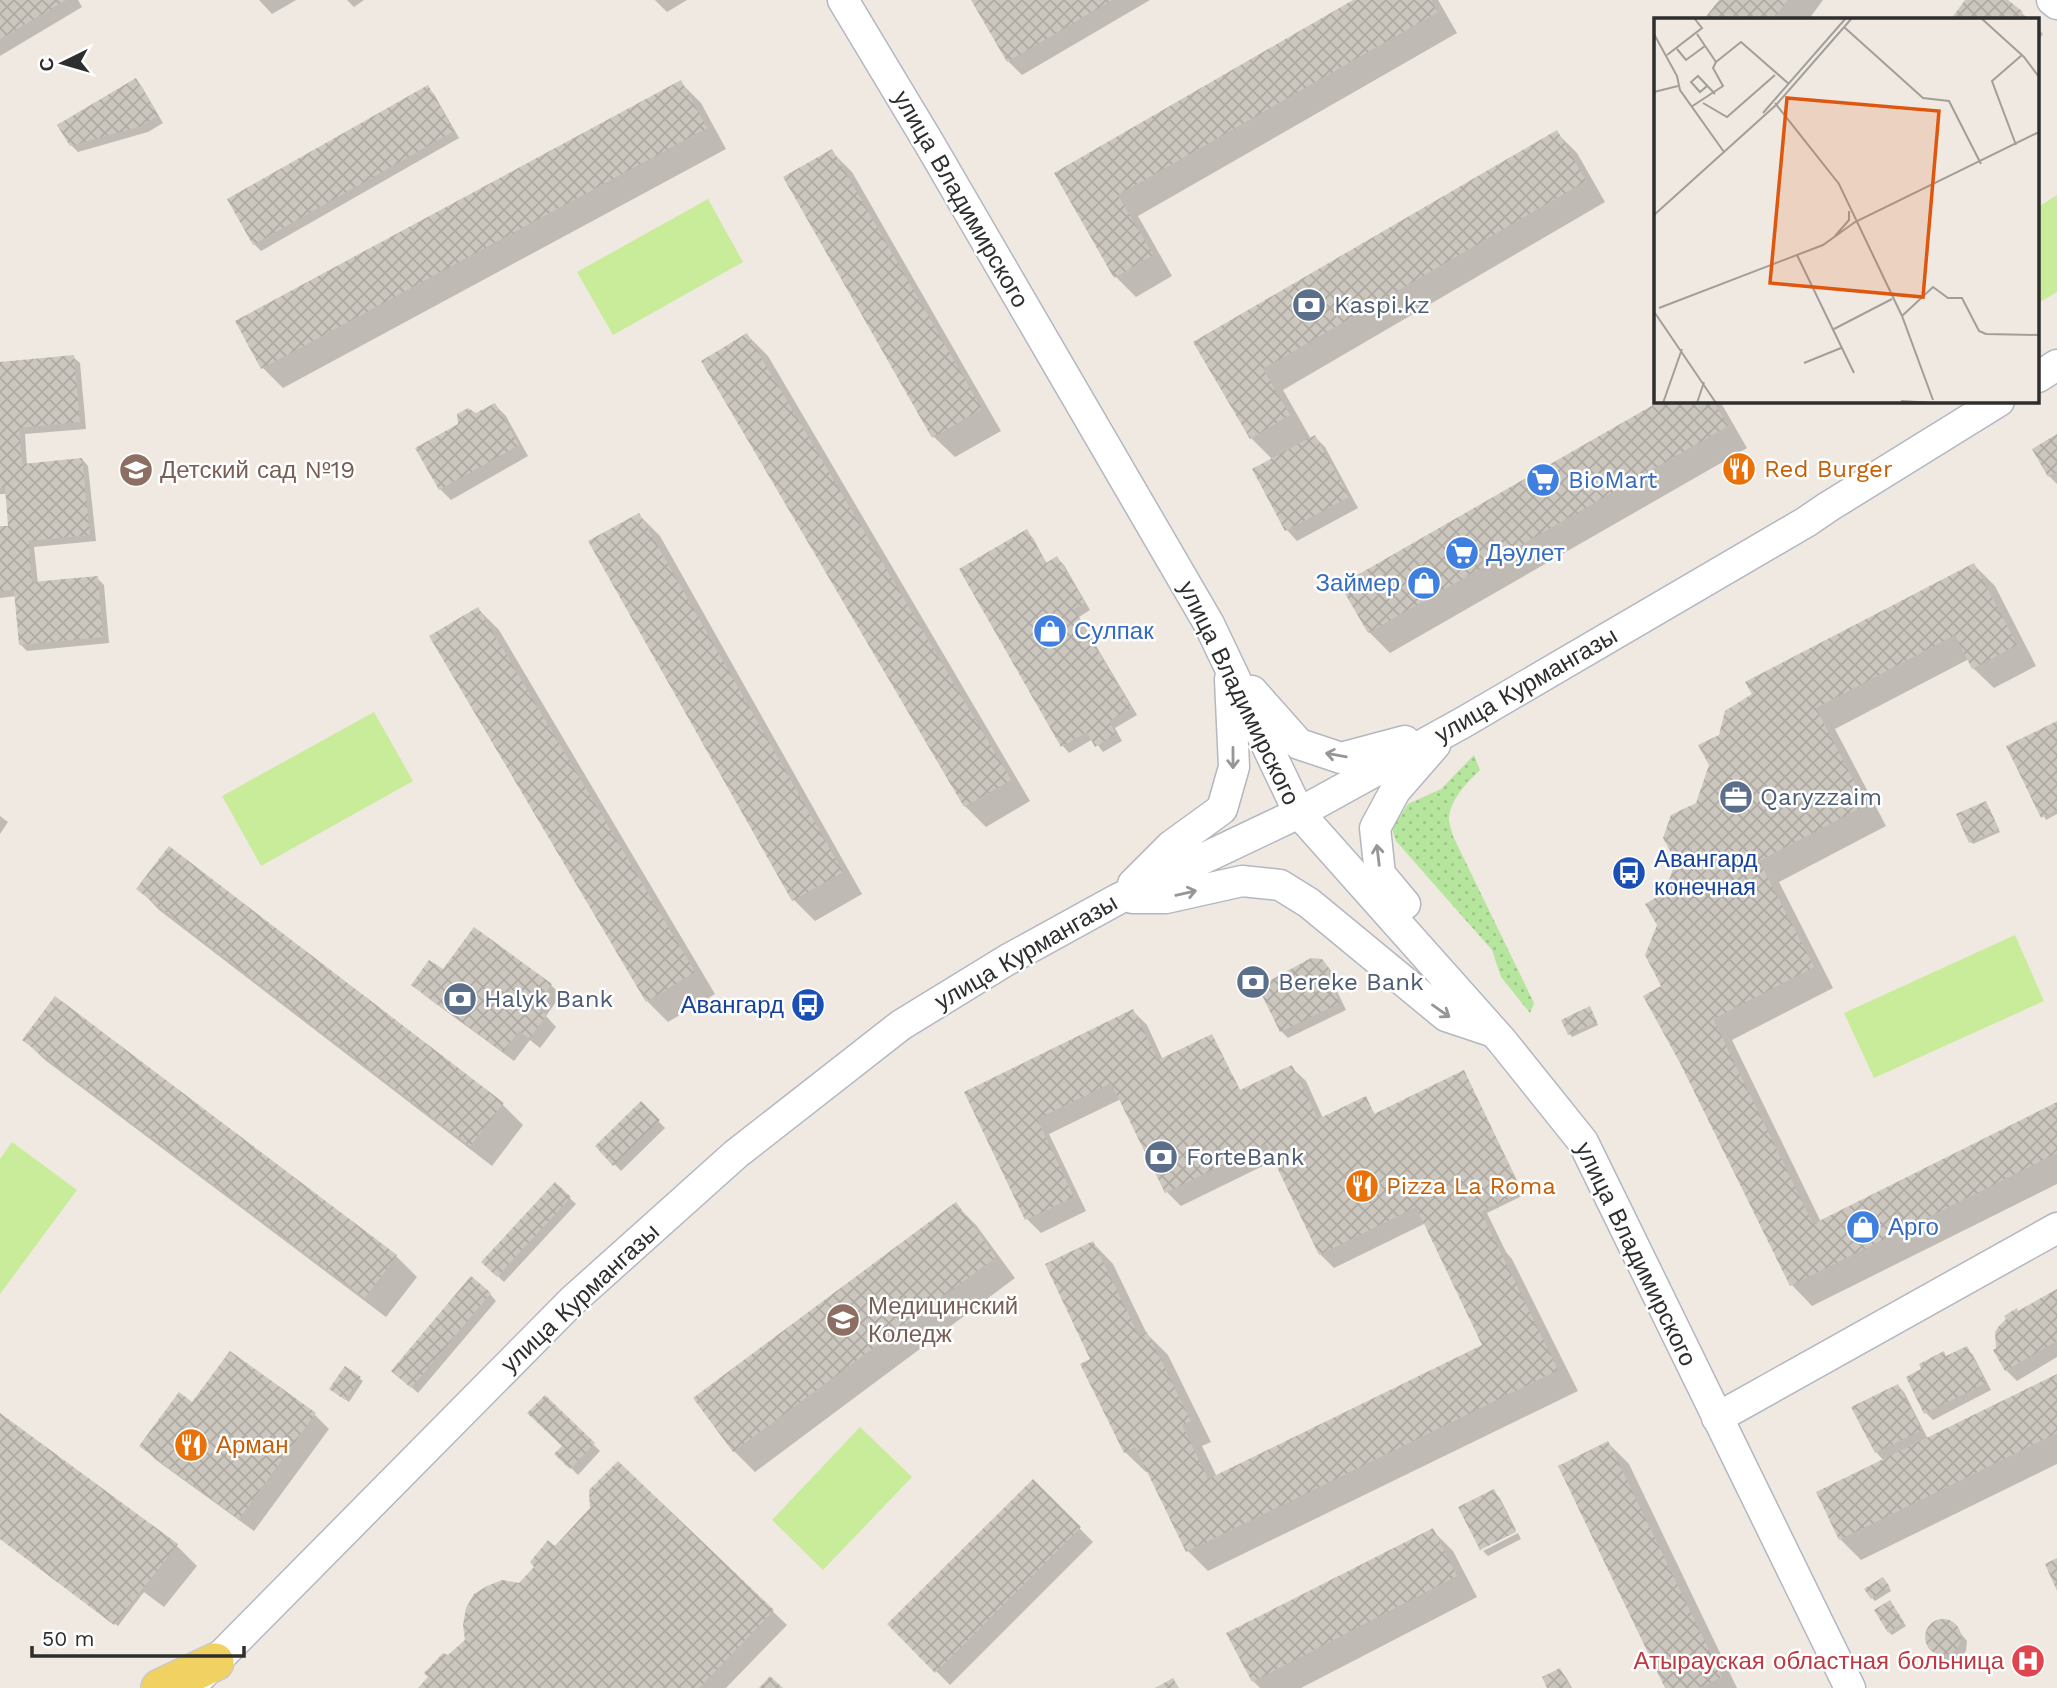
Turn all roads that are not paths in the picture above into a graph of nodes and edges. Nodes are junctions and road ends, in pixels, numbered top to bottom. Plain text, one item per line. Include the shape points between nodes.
1 (843, 0) edge
2 (2052, 0) edge
3 (2057, 4) edge
4 (2057, 365) edge
5 (2039, 376) edge
6 (1997, 402) edge
7 (1229, 665) junction
8 (1449, 729) junction
9 (1299, 813) junction
10 (1118, 899) junction
11 (1494, 1032) junction
12 (2057, 1228) edge
13 (1717, 1418) junction
14 (213, 1675) edge
15 (160, 1688) edge
16 (189, 1688) edge
17 (1850, 1688) edge

1 - 7 street, улица Владимирского
2 - 3 street
4 - 5 street
6 - 8 street, улица Курмангазы via 1806,522
8 -> 7 street via 1341,758 1299,744
7 - 9 street, улица Владимирского
7 -> 10 street via 1234,767 1222,809 1171,846
8 - 9 street, улица Курмангазы
11 -> 8 street via 1476,989 1380,874 1375,828 1395,790
9 - 10 street, улица Курмангазы
9 - 11 street, улица Владимирского
10 -> 11 street via 1166,898 1242,881 1280,885 1309,903 1446,1016
10 - 14 street, улица Курмангазы via 901,1025 736,1154 572,1301
11 - 13 street, улица Владимирского via 1583,1142
12 - 13 street
13 - 17 street, улица Владимирского
14 - 15 main road
14 - 16 street, улица Курмангазы

